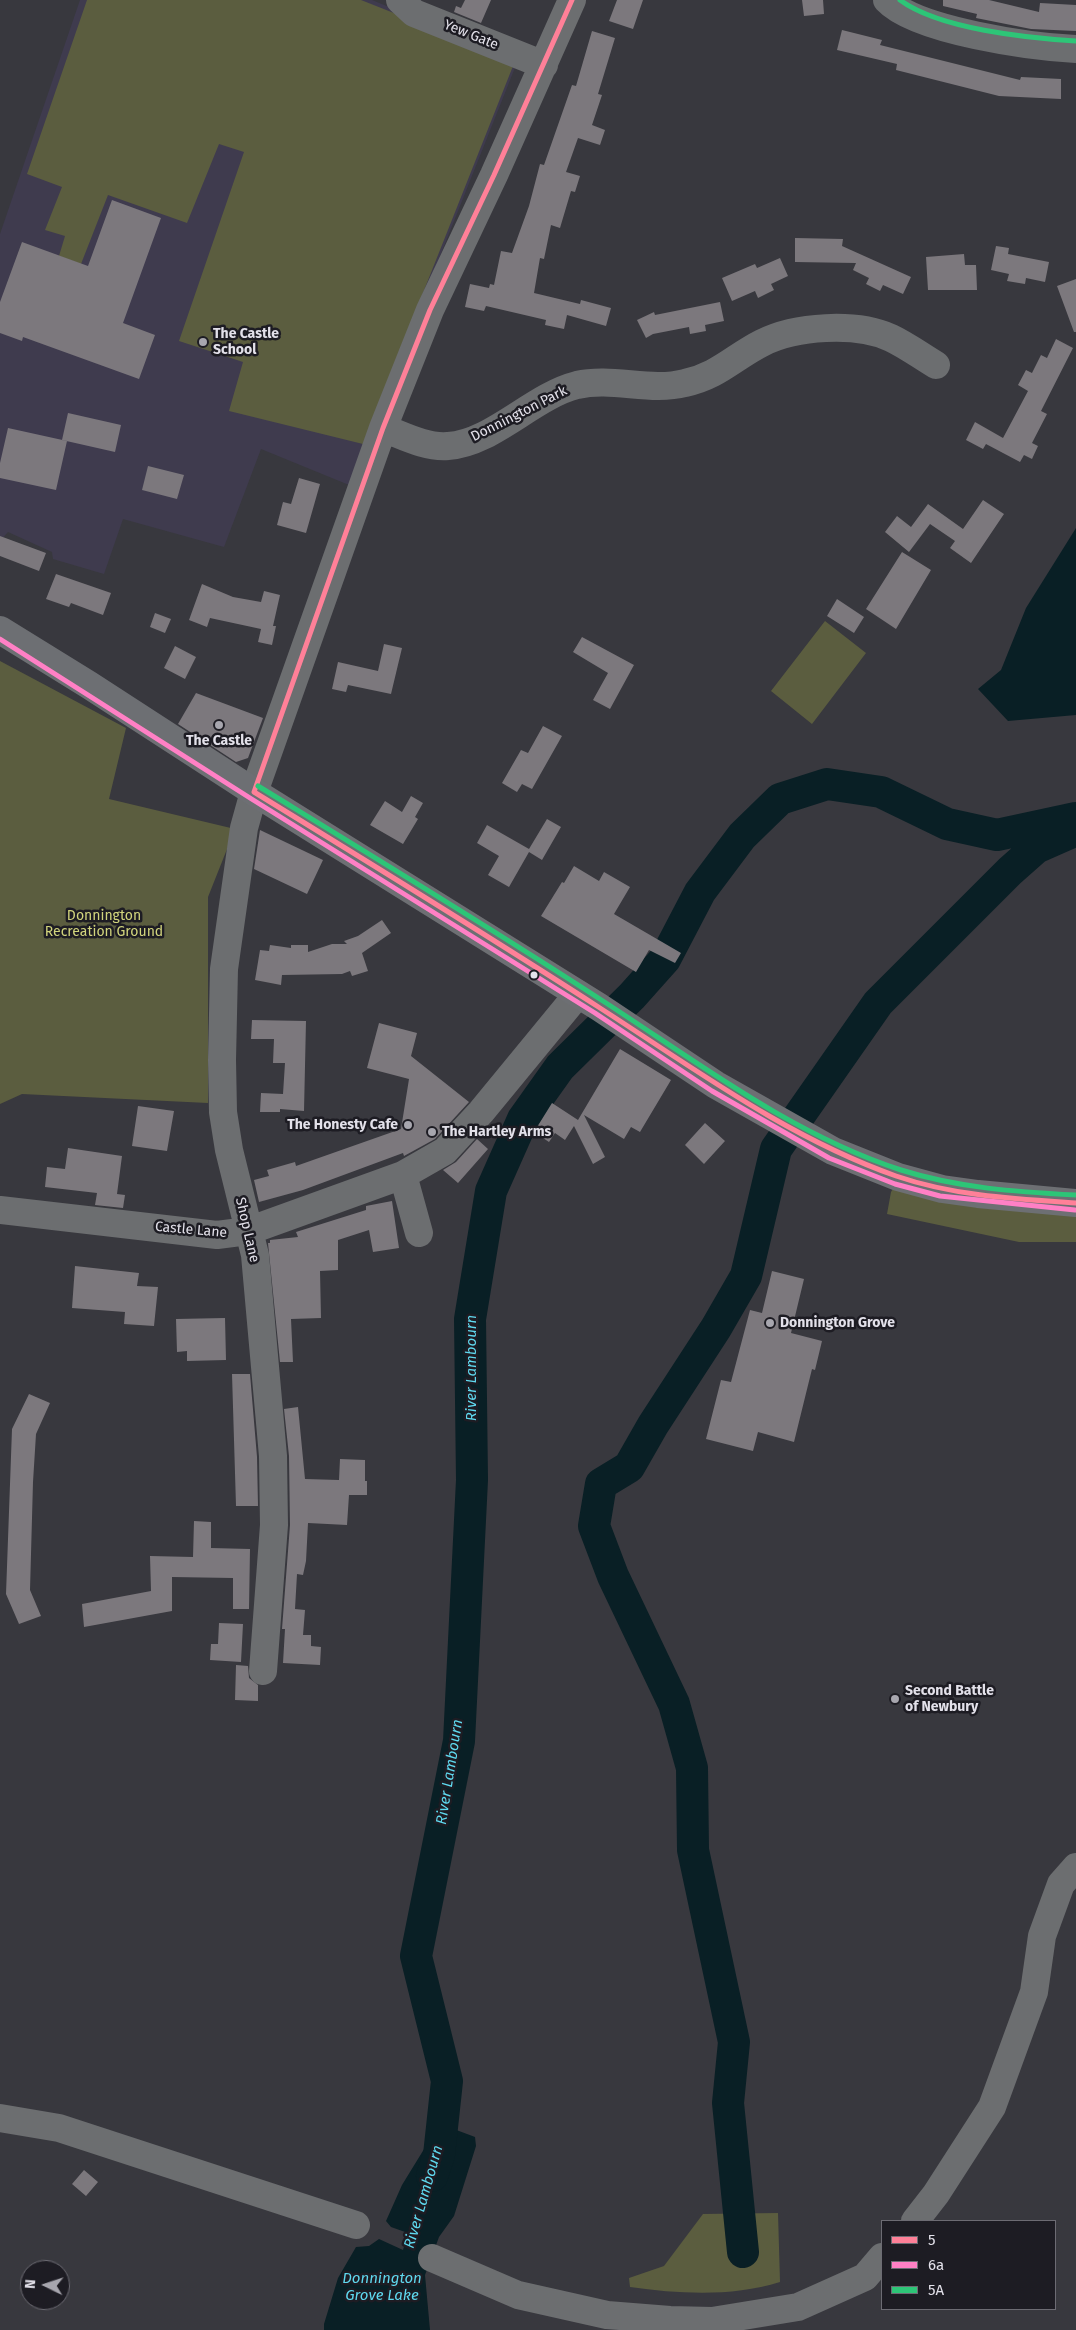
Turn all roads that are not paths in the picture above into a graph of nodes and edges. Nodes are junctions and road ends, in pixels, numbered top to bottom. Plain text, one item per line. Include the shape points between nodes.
1 (400, 0) edge
2 (572, 0) edge
3 (887, 0) edge
4 (1076, 49) edge
5 (544, 65) junction
6 (936, 365) dead end
7 (383, 428) junction
8 (0, 630) edge
9 (254, 792) junction
10 (599, 1007) junction
11 (404, 1175) junction
12 (1076, 1203) edge
13 (0, 1210) edge
14 (248, 1231) junction
15 (419, 1233) dead end
16 (264, 1671) dead end
17 (1076, 1867) edge
18 (0, 2118) edge
19 (916, 2220) edge
20 (356, 2225) dead end
21 (432, 2258) dead end
22 (881, 2258) edge

1 - 5 street, Yew Gate via 414,13
2 - 5 street, Shop Lane
3 - 4 street via 903,14 999,40
5 - 7 street, Shop Lane via 430,310
6 - 7 street, Donnington Park via 890,338 858,329 812,330 762,343 724,369 672,387 609,382 577,385 547,396 473,439 448,446 426,443
7 - 9 street, Shop Lane
8 - 9 main road
9 - 10 main road
9 - 14 street, Shop Lane via 244,828 224,969 222,1060 223,1112
10 - 11 street, Castle Lane via 481,1112 445,1151
10 - 12 main road via 708,1080 833,1151 898,1177 942,1188
11 - 14 street, Castle Lane
11 - 15 street
13 - 14 street, Castle Lane via 217,1235
14 - 16 street, Shop Lane via 255,1255 273,1456 274,1525
17 - 19 street via 1061,1884 1045,1927 1034,1992 992,2107
18 - 20 street via 59,2128
21 - 22 street via 518,2295 580,2309 616,2316 712,2321 798,2308 865,2276

